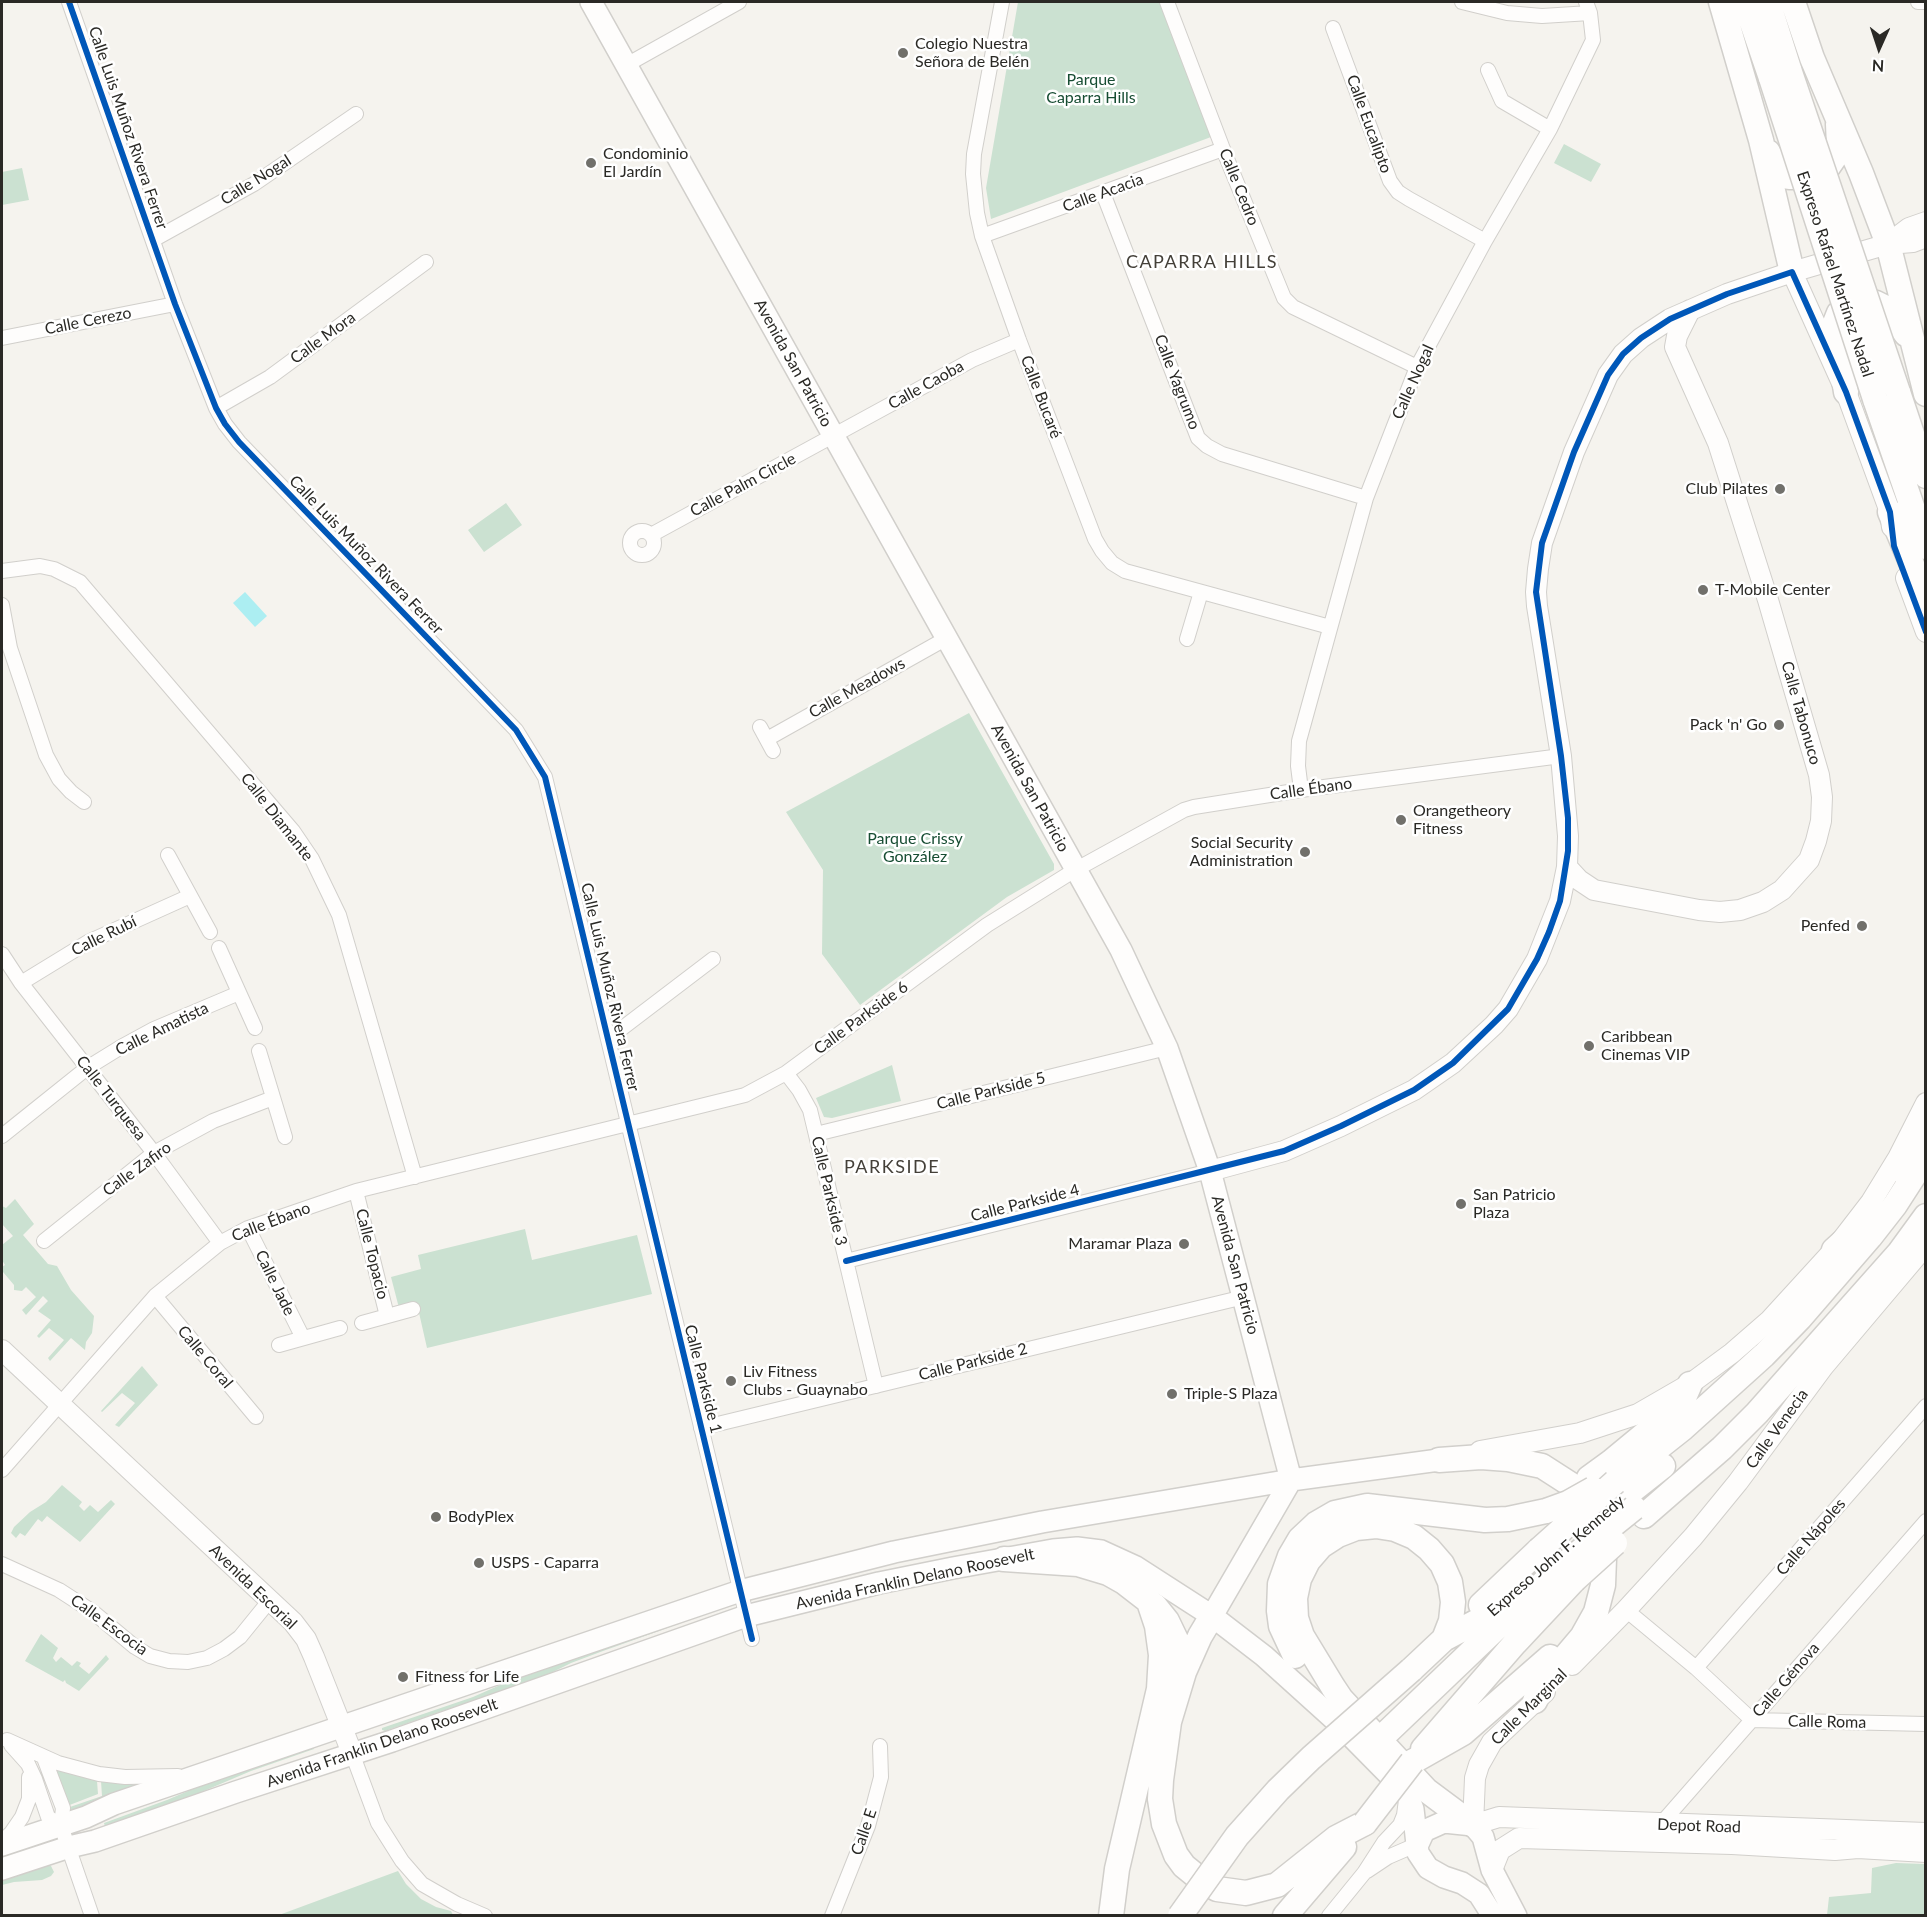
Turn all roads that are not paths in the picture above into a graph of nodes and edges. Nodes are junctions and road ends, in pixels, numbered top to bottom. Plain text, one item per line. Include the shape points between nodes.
1 (69, 2) edge
2 (591, 2) edge
3 (739, 2) edge
4 (1002, 2) edge
5 (1167, 2) edge
6 (1462, 2) edge
7 (1721, 2) edge
8 (1746, 2) edge
9 (1768, 2) edge
10 (1793, 2) edge
11 (1918, 2) edge
12 (1926, 3) edge
13 (1588, 7) edge
14 (1333, 28) dead end
15 (628, 64) junction
16 (1488, 70) dead end
17 (1780, 75) junction
18 (356, 114) dead end
19 (1837, 118) junction
20 (1550, 129) junction
21 (1761, 140) junction
22 (1223, 149) junction
23 (1103, 193) junction
24 (1926, 222) edge
25 (982, 236) junction
26 (1926, 237) edge
27 (153, 240) junction
28 (1485, 242) junction
29 (1888, 244) junction
30 (426, 262) dead end
31 (1792, 272) junction
32 (175, 304) junction
33 (1690, 310) junction
34 (2, 338) edge
35 (1641, 339) junction
36 (1019, 340) junction
37 (1912, 343) junction
38 (1675, 347) junction
39 (1417, 368) junction
40 (1846, 392) junction
41 (1926, 394) edge
42 (216, 408) junction
43 (834, 436) junction
44 (1926, 476) edge
45 (1366, 498) junction
46 (1890, 512) junction
47 (651, 535) dead end
48 (1926, 547) edge
49 (2, 571) edge
50 (1201, 592) junction
51 (1926, 598) edge
52 (2, 605) edge
53 (1330, 627) junction
54 (1926, 632) edge
55 (947, 638) junction
56 (1187, 639) dead end
57 (766, 739) dead end
58 (1561, 756) junction
59 (1301, 790) junction
60 (84, 802) dead end
61 (168, 855) dead end
62 (1567, 867) junction
63 (1075, 870) junction
64 (1594, 890) junction
65 (189, 896) junction
66 (1560, 901) junction
67 (210, 932) dead end
68 (219, 948) dead end
69 (2, 954) edge
70 (713, 960) dead end
71 (21, 983) junction
72 (239, 993) junction
73 (255, 1028) dead end
74 (608, 1039) junction
75 (1167, 1048) junction
76 (260, 1051) dead end
77 (87, 1068) junction
78 (786, 1073) junction
79 (273, 1098) junction
80 (1926, 1103) edge
81 (628, 1125) junction
82 (1926, 1128) edge
83 (816, 1134) junction
84 (2, 1136) edge
85 (285, 1137) dead end
86 (154, 1153) junction
87 (1926, 1157) edge
88 (1210, 1171) junction
89 (414, 1177) junction
90 (1926, 1188) edge
91 (356, 1191) junction
92 (1924, 1227) edge
93 (248, 1228) junction
94 (44, 1241) dead end
95 (220, 1243) junction
96 (1834, 1250) junction
97 (846, 1261) junction
98 (155, 1296) junction
99 (1244, 1297) junction
100 (413, 1309) dead end
101 (387, 1316) junction
102 (362, 1323) dead end
103 (340, 1329) dead end
104 (303, 1338) junction
105 (279, 1345) dead end
106 (2, 1350) edge
107 (1690, 1384) junction
108 (876, 1386) junction
109 (58, 1404) junction
110 (1926, 1406) edge
111 (256, 1417) dead end
112 (701, 1428) junction
113 (1440, 1460) junction
114 (2, 1470) edge
115 (1291, 1480) junction
116 (1630, 1501) junction
117 (1551, 1502) junction
118 (1926, 1521) edge
119 (1004, 1559) junction
120 (2, 1564) edge
121 (1555, 1565) junction
122 (1603, 1586) junction
123 (740, 1591) junction
124 (1148, 1599) junction
125 (270, 1600) junction
126 (1626, 1610) junction
127 (746, 1616) junction
128 (1212, 1616) junction
129 (752, 1639) dead end
130 (1444, 1640) junction
131 (1696, 1668) junction
132 (1184, 1672) junction
133 (1535, 1701) junction
134 (1752, 1720) junction
135 (1336, 1721) junction
136 (1169, 1722) junction
137 (1926, 1724) edge
138 (342, 1727) junction
139 (4, 1738) edge
140 (1379, 1740) junction
141 (880, 1746) dead end
142 (352, 1753) junction
143 (44, 1758) junction
144 (1412, 1762) junction
145 (206, 1774) junction
146 (1406, 1792) junction
147 (1365, 1822) junction
148 (1473, 1825) junction
149 (61, 1826) junction
150 (1656, 1833) junction
151 (1926, 1833) edge
152 (2, 1843) edge
153 (1418, 1844) junction
154 (69, 1847) junction
155 (1926, 1852) edge
156 (2, 1869) edge
157 (1492, 1870) junction
158 (1364, 1873) junction
159 (92, 1916) edge
160 (485, 1916) edge
161 (832, 1916) edge
162 (1111, 1916) edge
163 (1118, 1916) edge
164 (1180, 1916) edge
165 (1286, 1916) edge
166 (1329, 1916) edge
167 (1493, 1916) edge
168 (1516, 1916) edge

1 - 27 street, Calle Luis Muñoz Rivera Ferrer
2 - 15 main road, Avenida San Patricio
3 - 15 street
4 - 25 street, Calle Bucaré via 974,154 975,197
5 - 22 street, Calle Cedro
6 - 13 street via 1507,13 1542,15
7 - 21 highway
8 - 17 highway, Expreso Rafael Martínez Nadal
9 - 17 highway, Expreso Rafael Martínez Nadal
10 - 19 highway
11 - 12 street
13 - 20 street, Calle Nogal via 1593,40
14 - 28 street, Calle Eucalipto via 1390,181 1398,192
15 - 43 main road, Avenida San Patricio
16 - 20 street via 1502,101
17 - 44 highway, Expreso Rafael Martínez Nadal, bridge
17 - 48 highway, Expreso Rafael Martínez Nadal, bridge via 1875,399
18 - 27 street, Calle Nogal via 254,184
19 - 21 highway via 1837,154 1828,167 1809,177 1782,173
19 - 29 highway
20 - 28 street, Calle Nogal
21 - 31 highway
22 - 23 street, Calle Acacia
22 - 39 street, Calle Cedro via 1284,298
23 - 25 street, Calle Acacia
23 - 45 street, Calle Yagrumo via 1198,438 1222,454
24 - 29 street via 1909,228
25 - 36 street, Calle Bucaré
26 - 29 street
27 - 32 street, Calle Luis Muñoz Rivera Ferrer
28 - 39 street, Calle Nogal
29 - 31 street
29 - 37 highway
30 - 42 street, Calle Mora via 270,377
31 - 33 street
31 - 40 street
32 - 34 street, Calle Cerezo
32 - 42 street, Calle Luis Muñoz Rivera Ferrer
33 - 35 street
33 - 38 street
35 - 38 street
35 - 58 street via 1623,354 1608,375 1574,452 1542,543 1536,599
36 - 43 street, Calle Caoba via 972,360
36 - 50 street, Calle Bucaré via 1102,551 1125,571
37 - 40 highway via 1883,306 1861,302 1846,308 1836,318 1833,335
37 - 41 highway
38 - 64 street, Calle Tabonuco via 1718,443 1768,600 1819,775 1821,821 1809,860 1782,890 1746,909 1699,910
39 - 45 street, Calle Nogal
40 - 46 street
42 - 74 street, Calle Luis Muñoz Rivera Ferrer via 239,442 525,743 545,777
43 - 47 street, Calle Palm Circle
43 - 55 main road, Avenida San Patricio
45 - 53 street, Calle Nogal
46 - 51 highway
46 - 54 street via 1894,546
49 - 89 street, Calle Diamante via 40,566 80,582 285,822 312,859 339,915
50 - 53 street, Calle Bucaré
50 - 56 street
52 - 60 street via 10,648 46,755 59,779
53 - 59 street, Calle Nogal via 1299,741
55 - 57 street, Calle Meadows
55 - 63 main road, Avenida San Patricio
58 - 59 street, Calle Ébano
58 - 62 street via 1568,826
59 - 63 street, Calle Ébano via 1194,807
61 - 65 street
62 - 64 street, Calle Tabonuco
62 - 66 street
63 - 75 main road, Avenida San Patricio via 1121,950
63 - 78 street, Calle Parkside 6 via 987,925
64 - 66 street, Calle Tabonuco
65 - 67 street
65 - 71 street, Calle Rubí via 88,942
66 - 88 street via 1537,959 1508,1009 1453,1063 1414,1090 1341,1126 1284,1151
68 - 72 street
69 - 71 street, Calle Turquesa
70 - 74 street
71 - 77 street, Calle Turquesa
72 - 73 street
72 - 77 street, Calle Amatista via 154,1029
74 - 81 street, Calle Luis Muñoz Rivera Ferrer
75 - 83 street, Calle Parkside 5
75 - 88 main road, Avenida San Patricio
76 - 79 street
77 - 84 street, Calle Amatista
77 - 86 street, Calle Turquesa
78 - 81 street, Calle Parkside 6 via 745,1095
78 - 83 street, Calle Parkside 3 via 810,1110
79 - 85 street
79 - 86 street, Calle Zafiro via 213,1121
80 - 96 street via 1871,1202
81 - 89 street, Calle Ébano
81 - 112 street, Calle Parkside 1
82 - 96 highway via 1878,1207
83 - 97 street, Calle Parkside 3
86 - 94 street, Calle Zafiro
86 - 95 street, Calle Turquesa
87 - 116 highway via 1870,1237 1764,1355 1682,1429
88 - 97 street, Calle Parkside 4
88 - 99 main road, Avenida San Patricio
89 - 91 street, Calle Ébano
90 - 116 highway, Expreso John F. Kennedy via 1875,1254 1774,1368
91 - 93 street, Calle Ébano
91 - 101 street, Calle Topacio
92 - 116 highway, Expreso John F. Kennedy via 1722,1448 1666,1497
92 - 126 street, Calle Venecia via 1738,1482
93 - 95 street, Calle Ébano
93 - 104 street, Calle Jade
95 - 98 street, Calle Ébano
96 - 107 street via 1770,1320
97 - 108 street, Calle Parkside 3
98 - 109 street, Calle Ébano
98 - 111 street, Calle Coral
99 - 108 street, Calle Parkside 2
99 - 115 main road, Avenida San Patricio
100 - 101 street, Calle Topacio
101 - 102 street, Calle Topacio
103 - 104 street, Calle Jade
104 - 105 street, Calle Jade
106 - 109 street, Avenida Escorial
107 - 113 street via 1638,1414 1580,1433
107 - 117 highway via 1683,1400 1657,1424 1611,1462
108 - 112 street, Calle Parkside 2
109 - 114 street, Calle Ébano
109 - 125 street, Avenida Escorial
110 - 131 street, Calle Nápoles
112 - 123 street, Calle Parkside 1
113 - 115 main road, Avenida Franklin Delano Roosevelt
113 - 122 highway via 1481,1457 1531,1463 1570,1484 1592,1510 1597,1524 1604,1559
115 - 123 main road, Avenida Franklin Delano Roosevelt via 976,1535
115 - 128 main road
116 - 117 highway, bridge via 1598,1486 1568,1503
116 - 121 highway, bridge
116 - 121 highway, Expreso John F. Kennedy, bridge
117 - 135 highway via 1508,1520 1485,1521 1367,1506 1335,1513 1300,1539 1280,1584 1281,1626 1298,1662 1328,1700
118 - 134 street, Calle Génova
119 - 124 highway via 1078,1564 1108,1573
119 - 127 main road, Avenida Franklin Delano Roosevelt via 879,1583
119 - 128 main road, Avenida Franklin Delano Roosevelt via 1077,1548 1101,1551 1144,1572
120 - 125 street, Calle Escocia via 59,1590 135,1647 170,1661 207,1658 224,1649 240,1637
121 - 130 highway
121 - 140 highway
121 - 144 highway, Expreso John F. Kennedy via 1515,1643
122 - 133 highway via 1590,1624 1543,1683
122 - 144 highway via 1582,1622 1539,1667 1463,1733
123 - 127 street, Calle Parkside 1
123 - 138 main road, Avenida Franklin Delano Roosevelt
124 - 132 highway via 1176,1636
124 - 162 highway via 1161,1655 1159,1689 1117,1869
125 - 138 street, Avenida Escorial via 306,1639
126 - 131 street
126 - 133 street, Calle Marginal
127 - 129 street, Calle Parkside 1
127 - 142 main road, Avenida Franklin Delano Roosevelt
128 - 132 highway
128 - 135 main road, Avenida Franklin Delano Roosevelt via 1264,1656
130 - 140 highway via 1453,1602 1450,1582 1442,1564 1414,1537 1376,1526 1356,1528 1321,1546 1308,1561 1295,1598 1302,1636 1341,1699
130 - 164 highway, bridge via 1278,1790 1237,1836
131 - 134 street
132 - 136 highway
133 - 148 street, Calle Marginal via 1492,1743 1479,1765
134 - 137 street, Calle Roma
134 - 150 street, Calle Génova
135 - 146 main road, Avenida Franklin Delano Roosevelt
136 - 147 highway via 1160,1799 1168,1838 1184,1866 1217,1889 1246,1893 1277,1885 1336,1838
136 - 163 highway
138 - 142 street, Avenida Escorial
138 - 145 main road, Avenida Franklin Delano Roosevelt
139 - 143 street
139 - 149 street via 28,1764 48,1817
139 - 152 street via 25,1765 30,1791 18,1824
140 - 148 highway via 1426,1790
141 - 161 street, Calle E via 881,1778 868,1826
142 - 154 main road, Avenida Franklin Delano Roosevelt
142 - 160 street, Avenida Escorial via 378,1823 402,1861 422,1884
143 - 145 street via 99,1774
143 - 149 street via 63,1808
144 - 147 highway, Expreso John F. Kennedy, bridge
145 - 149 main road, Avenida Franklin Delano Roosevelt
146 - 153 main road, Avenida Franklin Delano Roosevelt
146 - 158 street via 1400,1825
147 - 165 highway, Expreso John F. Kennedy
148 - 150 street, Depot Road via 1499,1817
148 - 153 main road via 1444,1822 1424,1831
148 - 157 main road via 1483,1837
149 - 152 main road, Avenida Franklin Delano Roosevelt
149 - 154 street
150 - 151 street, Depot Road
150 - 155 street, Depot Road via 1732,1844
150 - 157 street, Depot Road via 1519,1838 1500,1850
153 - 158 street
153 - 167 main road, Avenida Franklin Delano Roosevelt via 1428,1868 1479,1894
154 - 156 main road, Avenida Franklin Delano Roosevelt
154 - 159 street
157 - 168 main road
158 - 166 street

